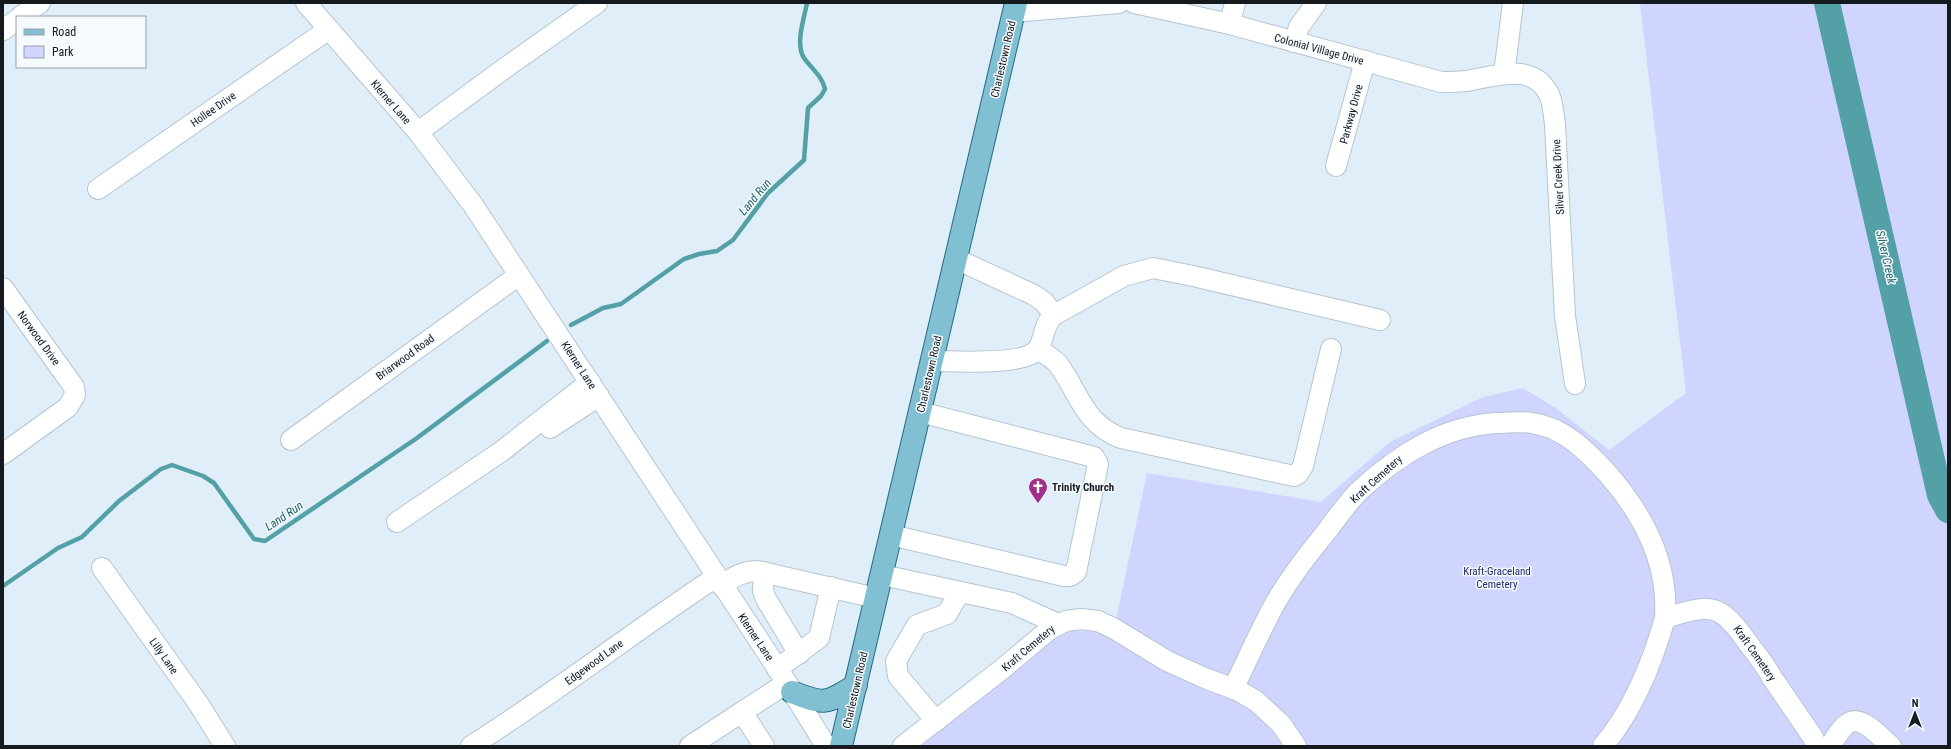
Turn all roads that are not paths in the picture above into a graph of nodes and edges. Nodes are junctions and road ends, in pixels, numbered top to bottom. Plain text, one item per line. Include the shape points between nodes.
1 (40, 3) edge
2 (306, 3) edge
3 (597, 3) edge
4 (1119, 3) edge
5 (1134, 3) edge
6 (1235, 3) edge
7 (1316, 3) edge
8 (1513, 3) edge
9 (1015, 8) edge
10 (21, 16) edge
11 (16, 21) edge
12 (1230, 24) junction
13 (329, 29) junction
14 (3, 30) edge
15 (1294, 42) junction
16 (1365, 61) junction
17 (1504, 74) junction
18 (418, 132) junction
19 (1336, 166) dead end
20 (98, 189) dead end
21 (956, 259) junction
22 (520, 275) junction
23 (3, 288) edge
24 (1054, 315) junction
25 (1380, 320) dead end
26 (1331, 349) dead end
27 (1038, 350) junction
28 (932, 362) junction
29 (1575, 384) dead end
30 (594, 389) junction
31 (920, 412) junction
32 (291, 440) dead end
33 (513, 452) dead end
34 (3, 454) edge
35 (397, 522) dead end
36 (891, 535) junction
37 (102, 568) dead end
38 (764, 572) junction
39 (882, 575) junction
40 (719, 581) junction
41 (831, 587) junction
42 (960, 592) junction
43 (876, 598) junction
44 (1665, 618) junction
45 (1058, 624) junction
46 (799, 654) junction
47 (785, 681) junction
48 (856, 685) junction
49 (1233, 689) junction
50 (742, 712) junction
51 (936, 721) junction
52 (225, 746) edge
53 (471, 746) edge
54 (690, 746) edge
55 (764, 746) edge
56 (826, 746) edge
57 (841, 746) edge
58 (903, 746) edge
59 (1296, 746) edge
60 (1602, 746) edge
61 (1817, 746) edge
62 (1830, 746) edge
63 (1892, 746) edge

1 - 10 street
2 - 13 street, Klerner Lane
3 - 18 street
4 - 9 street
5 - 12 street, Colonial Village Drive
6 - 12 street
7 - 15 street via 1299,27
8 - 17 street
9 - 21 main road, Charlestown Road
11 - 14 street
12 - 15 street, Colonial Village Drive
13 - 18 street, Klerner Lane
13 - 20 street, Hollee Drive
15 - 16 street, Colonial Village Drive
16 - 17 street, Colonial Village Drive via 1441,82 1466,81
16 - 19 street, Parkway Drive
17 - 29 street, Silver Creek Drive via 1521,73 1540,81 1552,104 1565,316
18 - 22 street, Klerner Lane via 473,205
21 - 24 street via 1034,295 1044,302
21 - 28 main road, Charlestown Road
22 - 30 street, Klerner Lane
22 - 32 street, Briarwood Road
23 - 34 street, Norwood Drive via 74,387 75,395 68,407
24 - 25 street via 1124,276 1152,268
24 - 27 street via 1047,323
26 - 27 street via 1303,466 1294,476 1113,435 1087,414 1058,364
27 - 28 street via 1029,356 1008,360
28 - 31 main road, Charlestown Road
30 - 33 street
30 - 35 street
30 - 40 street, Klerner Lane
31 - 36 main road, Charlestown Road
31 - 36 street via 1094,457 1098,464 1076,572 1064,576
36 - 39 main road, Charlestown Road
37 - 52 street, Lilly Lane
38 - 40 street, Edgewood Lane via 744,572
38 - 41 street, Edgewood Lane
38 - 46 street via 763,591 766,599
39 - 42 street
39 - 43 main road, Charlestown Road
40 - 47 street, Klerner Lane
40 - 53 street, Edgewood Lane via 670,608 524,713
41 - 43 street, Edgewood Lane
41 - 46 street via 821,634 816,642
42 - 45 street via 1012,603
42 - 51 street via 947,614 917,625 896,661 898,676
43 - 48 main road, Charlestown Road
44 - 49 street, Kraft Cemetery via 1664,578 1655,545 1614,482 1592,457 1566,436 1545,426 1522,422 1488,424 1465,428 1430,440 1397,459 1360,490 1300,565 1272,609
44 - 60 street, Kraft Cemetery via 1644,679 1627,712
44 - 61 street, Kraft Cemetery via 1703,608 1720,611 1728,617 1767,667
45 - 49 street, Kraft Cemetery via 1081,619 1098,621 1167,661
45 - 51 street, Kraft Cemetery
46 - 47 street
47 - 48 main road via 810,699 824,702 836,698
47 - 50 street
47 - 56 street, Klerner Lane
48 - 57 main road, Charlestown Road
49 - 59 street, Kraft Cemetery via 1256,701 1273,716
50 - 54 street
50 - 55 street
51 - 58 street, Kraft Cemetery
62 - 63 street via 1846,724 1855,721 1865,724

